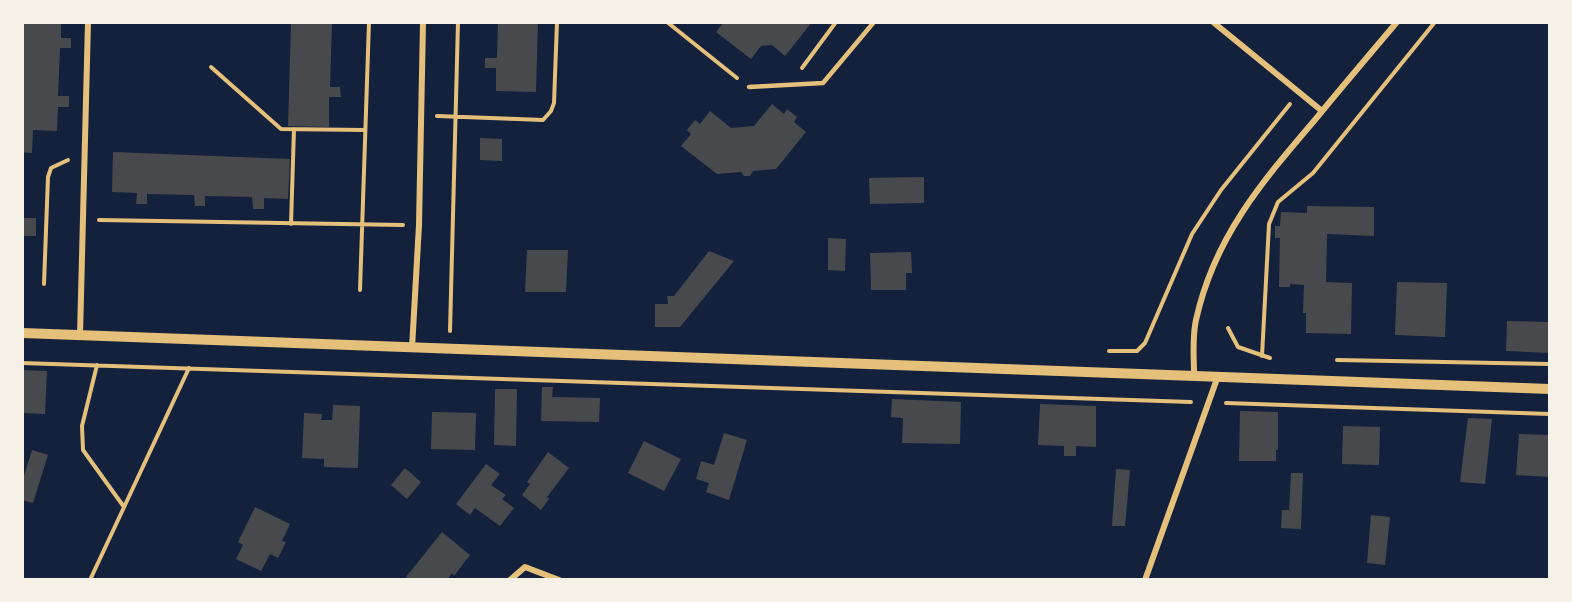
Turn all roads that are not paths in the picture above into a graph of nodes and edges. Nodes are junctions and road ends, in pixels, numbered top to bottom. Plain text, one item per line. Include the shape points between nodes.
1 (88, 22) edge
2 (423, 22) edge
3 (874, 22) edge
4 (1213, 22) edge
5 (1397, 22) edge
6 (749, 87) road end
7 (1322, 111) junction
8 (22, 333) edge
9 (80, 335) junction
10 (412, 348) junction
11 (1194, 375) junction
12 (1218, 376) junction
13 (1550, 389) edge
14 (510, 579) edge
15 (559, 579) edge
16 (1145, 579) edge

1 - 9 street
2 - 10 street
3 - 6 lane via 823,83
4 - 7 street
5 - 7 street
7 - 11 street via 1278,163 1221,245 1196,319
8 - 9 street
9 - 10 street
10 - 11 street
11 - 12 street
12 - 13 street
12 - 16 street
14 - 15 street via 525,567

